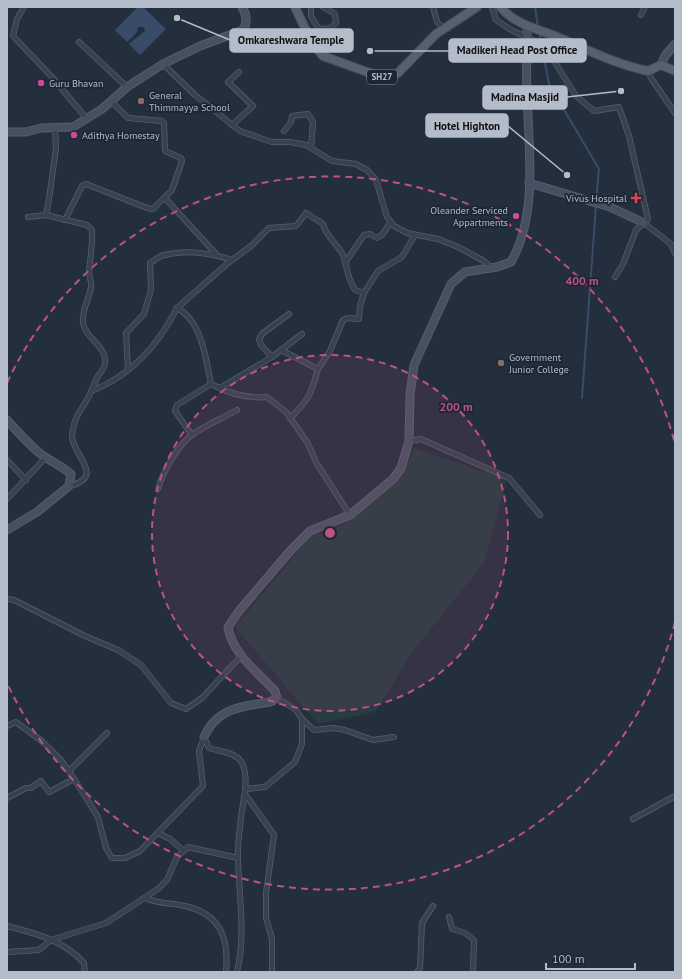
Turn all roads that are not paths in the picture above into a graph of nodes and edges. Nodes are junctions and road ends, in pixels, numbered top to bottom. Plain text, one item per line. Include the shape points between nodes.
1 (24, 7) edge
2 (242, 7) edge
3 (295, 7) edge
4 (311, 7) edge
5 (323, 7) edge
6 (434, 7) edge
7 (477, 7) edge
8 (492, 7) edge
9 (501, 7) edge
10 (645, 7) edge
11 (641, 15) dead end
12 (527, 27) junction
13 (444, 29) junction
14 (527, 38) junction
15 (79, 42) dead end
16 (675, 44) edge
17 (544, 45) junction
18 (585, 49) junction
19 (163, 64) junction
20 (661, 65) junction
21 (648, 71) junction
22 (675, 71) edge
23 (239, 72) dead end
24 (127, 86) junction
25 (111, 100) junction
26 (675, 113) edge
27 (86, 118) junction
28 (232, 125) junction
29 (54, 128) junction
30 (284, 131) dead end
31 (7, 132) edge
32 (311, 148) junction
33 (529, 183) junction
34 (165, 198) junction
35 (46, 215) junction
36 (28, 217) dead end
37 (64, 220) junction
38 (391, 222) junction
39 (644, 223) junction
40 (415, 235) junction
41 (675, 252) edge
42 (216, 254) junction
43 (232, 260) junction
44 (345, 262) junction
45 (491, 267) junction
46 (615, 277) dead end
47 (364, 293) junction
48 (177, 308) junction
49 (289, 314) dead end
50 (302, 334) dead end
51 (281, 350) junction
52 (272, 357) junction
53 (128, 369) junction
54 (318, 369) junction
55 (211, 384) junction
56 (220, 388) junction
57 (92, 390) junction
58 (237, 410) dead end
59 (290, 418) junction
60 (7, 420) edge
61 (192, 435) junction
62 (409, 441) junction
63 (46, 457) junction
64 (7, 460) edge
65 (26, 480) junction
66 (69, 486) junction
67 (158, 489) dead end
68 (7, 499) edge
69 (350, 515) junction
70 (540, 515) dead end
71 (7, 530) edge
72 (7, 599) edge
73 (241, 656) junction
74 (277, 698) junction
75 (302, 719) junction
76 (7, 726) edge
77 (106, 733) dead end
78 (204, 736) junction
79 (394, 737) dead end
80 (68, 771) junction
81 (74, 779) junction
82 (245, 792) junction
83 (675, 796) edge
84 (7, 798) edge
85 (633, 819) dead end
86 (158, 832) junction
87 (183, 850) junction
88 (238, 858) junction
89 (145, 898) junction
90 (433, 906) dead end
91 (449, 917) dead end
92 (7, 926) edge
93 (51, 940) junction
94 (7, 952) edge
95 (85, 972) edge
96 (226, 972) edge
97 (237, 972) edge
98 (272, 972) edge
99 (417, 972) edge
100 (473, 972) edge

1 - 27 street via 17,19 13,36
2 - 19 street via 246,13 246,25 243,30 200,46
3 - 13 main road, SH27 via 313,45 323,56 381,77 398,73
4 - 5 street via 318,28 331,28 336,22 335,14
6 - 13 street via 437,22
7 - 13 main road, SH27
8 - 14 street via 496,20
9 - 12 main road via 510,17
10 - 11 street
12 - 14 street
12 - 18 main road
14 - 17 street
14 - 33 street
15 - 24 street
16 - 20 street via 664,56
17 - 18 street via 567,50
17 - 39 street via 576,96 594,111 619,107 629,136 648,219
18 - 21 main road
19 - 24 street
19 - 28 street
20 - 21 main road
20 - 22 main road
21 - 26 street
23 - 28 street via 228,82 254,106
24 - 25 street
25 - 27 street
25 - 34 street via 128,118 164,123 165,151 181,158 182,161 172,190
27 - 29 street via 73,127
28 - 32 street via 240,131 272,142 290,142
29 - 31 street
29 - 35 street via 56,148
30 - 32 street via 292,116 308,114 313,122
32 - 38 street via 332,162 356,164 367,170 376,180 387,217
33 - 39 street via 610,207
33 - 45 street via 525,228 519,248 511,262
34 - 37 street via 153,208 147,208 86,184 82,186
34 - 42 street
35 - 36 street
35 - 37 street
37 - 57 street via 87,225 92,230 89,274 92,285 84,308 82,324 104,354 104,365
38 - 40 street via 394,226
38 - 44 street via 377,238 370,234 364,235
39 - 41 street via 670,244
39 - 46 street via 636,230 623,264
40 - 45 street via 438,239 458,247
40 - 47 street via 402,257 378,271
42 - 43 street
42 - 53 street via 163,255 150,264 151,290 144,314 126,333
43 - 44 street via 269,228 296,226 306,213 323,224 325,232
43 - 48 street
44 - 47 street via 348,279 355,290
45 - 62 street via 465,272 451,284 440,307 414,365 410,395
47 - 54 street via 359,319 343,320 330,351
48 - 53 street via 145,356
48 - 55 street via 186,313 199,335
49 - 52 street via 259,338 261,345
50 - 51 street
51 - 52 street
51 - 54 street
52 - 56 street
53 - 57 street
54 - 59 street via 311,395
55 - 56 street
55 - 61 street via 177,405 175,411
56 - 59 street via 255,398 267,397
57 - 66 street via 74,419 72,438 87,471 84,480
58 - 61 street
59 - 69 street
60 - 63 street via 30,445
61 - 67 street via 162,475
62 - 69 street via 401,468
62 - 70 street via 421,439 509,478
63 - 65 street
63 - 66 street via 71,474
64 - 65 street
65 - 68 street
66 - 71 street via 37,512
69 - 73 street via 310,531 239,611 228,627
72 - 73 street via 14,600 118,650 141,665 171,703 186,709 202,698
73 - 74 street via 275,691
74 - 75 street via 296,710
74 - 78 street via 272,702 225,712 210,723
75 - 79 street via 314,730 345,730 373,740
75 - 82 street via 302,744 295,762 265,786
76 - 80 street via 16,722 29,730
77 - 80 street
78 - 82 street via 209,748 239,758 243,765
78 - 86 street via 199,751 203,786
80 - 81 street
81 - 84 street via 49,792 41,781
81 - 86 street via 98,817 106,848 112,858 125,858 140,850
82 - 88 street
82 - 98 street via 274,835 266,893 266,918 272,939
83 - 85 street
86 - 87 street via 170,838
87 - 88 street via 188,847
87 - 89 street via 167,880
88 - 97 street via 240,918
89 - 93 street via 106,922
89 - 96 street via 154,902 186,906 208,916 219,926 227,948
90 - 99 street via 422,922 420,968
91 - 100 street via 452,928 474,940
92 - 93 street
93 - 94 street via 39,950
93 - 95 street via 80,958 86,968

